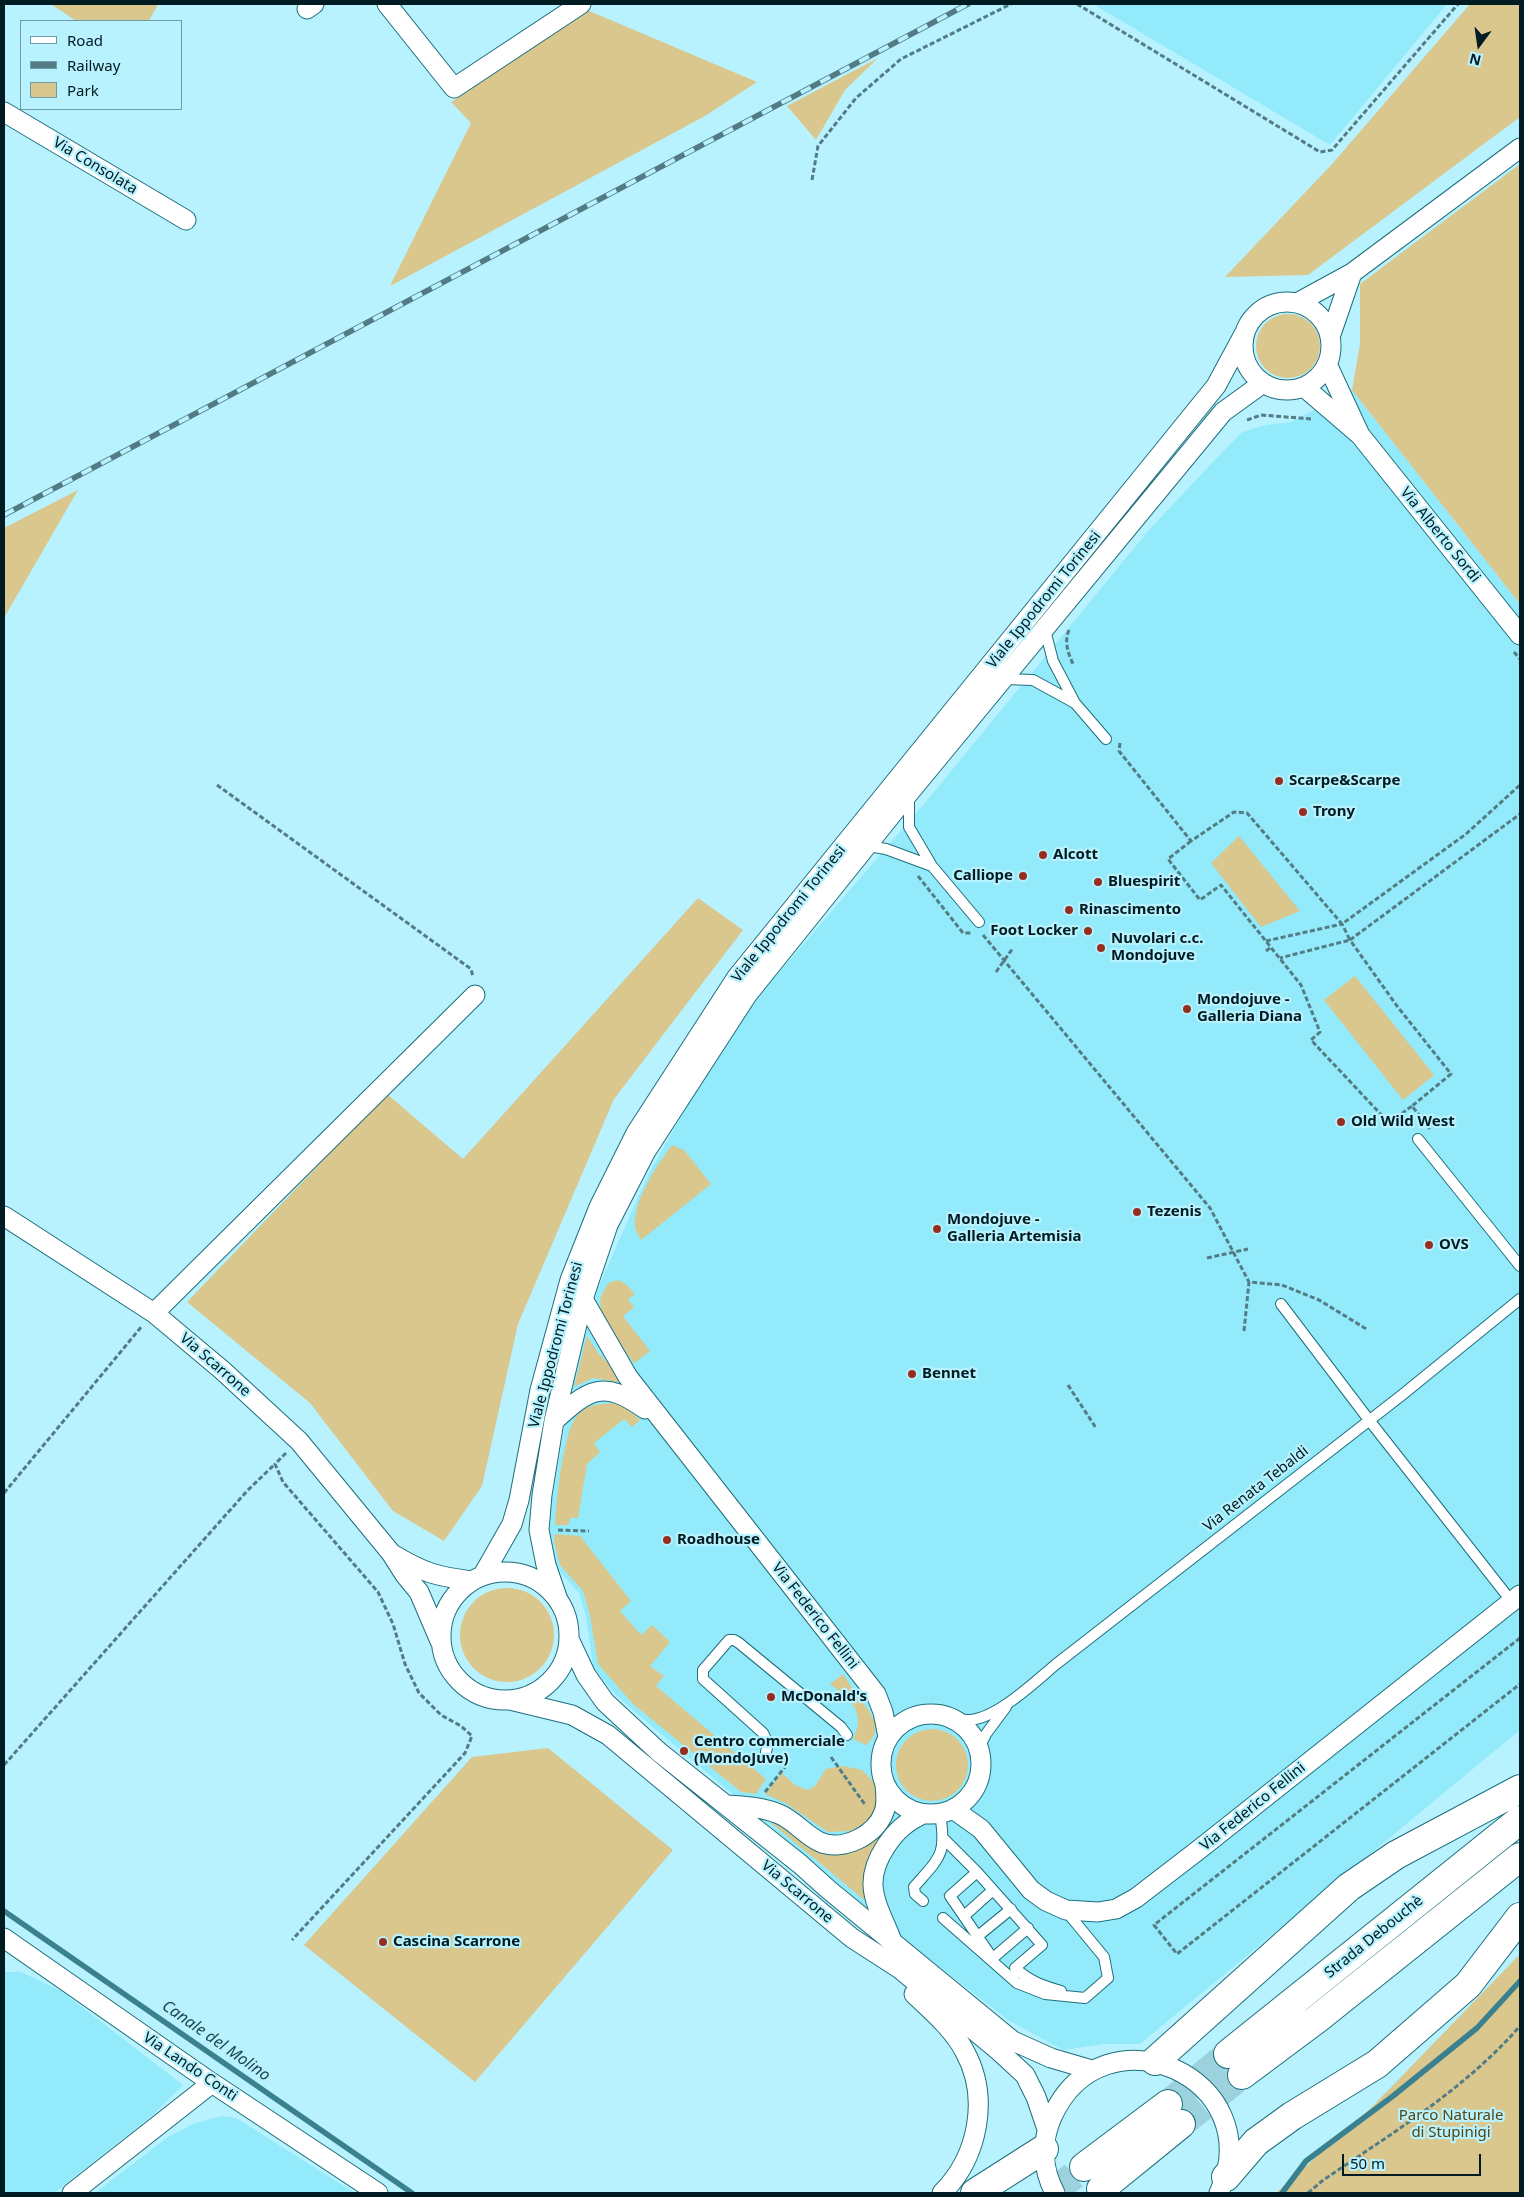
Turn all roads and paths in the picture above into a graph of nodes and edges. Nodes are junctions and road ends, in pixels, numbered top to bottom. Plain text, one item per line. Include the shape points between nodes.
1 (387, 4) edge
2 (581, 4) edge
3 (1011, 4) edge
4 (1077, 4) edge
5 (1458, 4) edge
6 (4, 112) edge
7 (1520, 148) edge
8 (812, 180) dead end
9 (186, 220) dead end
10 (1352, 273) junction
11 (1297, 303) junction
12 (1244, 334) junction
13 (1330, 337) junction
14 (1327, 364) junction
15 (1263, 383) junction
16 (1304, 387) junction
17 (1316, 419) dead end
18 (1241, 423) dead end
19 (1360, 435) junction
20 (1069, 628) dead end
21 (1045, 630) junction
22 (1515, 641) edge
23 (1520, 659) edge
24 (1074, 667) dead end
25 (1004, 679) junction
26 (1075, 703) junction
27 (1106, 739) dead end
28 (1121, 739) dead end
29 (217, 785) dead end
30 (1520, 785) edge
31 (909, 793) junction
32 (1520, 814) edge
33 (1191, 841) junction
34 (868, 846) junction
35 (900, 854) junction
36 (932, 866) junction
37 (979, 922) dead end
38 (1342, 924) junction
39 (1350, 940) junction
40 (1266, 941) junction
41 (1271, 947) junction
42 (1013, 948) dead end
43 (1266, 951) dead end
44 (1280, 958) junction
45 (1005, 960) junction
46 (996, 972) dead end
47 (475, 995) joint
48 (1412, 1106) junction
49 (1436, 1137) dead end
50 (1418, 1139) dead end
51 (4, 1216) edge
52 (1248, 1249) dead end
53 (1233, 1252) junction
54 (1207, 1258) dead end
55 (1520, 1266) edge
56 (1249, 1282) dead end
57 (583, 1299) junction
58 (1520, 1299) edge
59 (1281, 1304) dead end
60 (154, 1313) junction
61 (1068, 1385) dead end
62 (1369, 1420) junction
63 (554, 1421) junction
64 (661, 1421) junction
65 (1096, 1428) dead end
66 (298, 1441) junction
67 (275, 1464) junction
68 (4, 1493) edge
69 (552, 1530) dead end
70 (590, 1531) dead end
71 (391, 1553) junction
72 (477, 1578) junction
73 (1516, 1598) edge
74 (558, 1600) junction
75 (1520, 1638) edge
76 (569, 1639) junction
77 (440, 1642) junction
78 (1520, 1684) edge
79 (876, 1694) junction
80 (510, 1700) junction
81 (1010, 1702) junction
82 (918, 1715) junction
83 (954, 1719) junction
84 (847, 1735) dead end
85 (888, 1737) junction
86 (979, 1748) junction
87 (766, 1752) dead end
88 (831, 1757) dead end
89 (4, 1765) edge
90 (785, 1767) dead end
91 (885, 1785) junction
92 (1520, 1789) edge
93 (974, 1791) junction
94 (762, 1796) dead end
95 (726, 1805) junction
96 (939, 1812) junction
97 (1520, 1820) edge
98 (878, 1823) junction
99 (981, 1829) junction
100 (943, 1838) junction
101 (1520, 1857) edge
102 (977, 1872) junction
103 (993, 1890) junction
104 (923, 1901) dead end
105 (1011, 1909) junction
106 (1066, 1910) junction
107 (964, 1916) junction
108 (1520, 1917) edge
109 (943, 1918) dead end
110 (1028, 1928) junction
111 (978, 1936) junction
112 (4, 1938) edge
113 (852, 1938) junction
114 (292, 1940) dead end
115 (893, 1942) junction
116 (993, 1958) junction
117 (1000, 1969) junction
118 (1098, 1986) junction
119 (1520, 2026) edge
120 (1155, 2061) junction
121 (1092, 2070) junction
122 (212, 2083) junction
123 (1045, 2139) junction
124 (1084, 2167) tunnel mouth
125 (1222, 2185) edge
126 (1101, 2189) tunnel mouth
127 (72, 2193) edge
128 (378, 2193) edge
129 (942, 2193) edge
130 (975, 2193) edge
131 (1055, 2193) edge
132 (1308, 2193) edge

1 - 2 street via 454,88
3 - 8 path via 901,59 856,98 818,146
4 - 5 path via 1320,152 1332,150
6 - 9 street, Via Consolata
7 - 10 street
10 - 11 street
10 - 13 street
11 - 12 street via 1270,305 1250,322
11 - 13 street via 1320,317
12 - 15 street via 1246,361 1252,374
12 - 72 street, Viale Ippodromi Torinesi via 1216,386 737,977 636,1133 599,1207 570,1280 540,1390 512,1524
13 - 14 street via 1331,356
14 - 16 street via 1316,380
14 - 19 street, Via Alberto Sordi
15 - 16 street via 1283,389
15 - 21 street, Viale Ippodromi Torinesi via 1223,412
16 - 19 street, Via Alberto Sordi
17 - 18 path via 1261,415
19 - 22 street, Via Alberto Sordi
20 - 24 path via 1067,652
21 - 25 street, Viale Ippodromi Torinesi
21 - 26 lane via 1053,661
22 - 23 path
25 - 26 lane via 1033,680
25 - 31 street, Viale Ippodromi Torinesi
26 - 27 lane
28 - 33 path via 1119,751
29 - 47 path via 470,969 476,985
30 - 38 path via 1466,834
31 - 34 street, Viale Ippodromi Torinesi
31 - 36 lane via 909,827
32 - 39 path
33 - 38 path via 1234,812 1247,813
33 - 40 path via 1168,858 1200,900 1221,885
34 - 35 lane
34 - 57 street, Viale Ippodromi Torinesi via 747,995 646,1151 608,1225
35 - 36 lane
35 - 45 path via 963,933 985,935
36 - 37 lane
38 - 39 path
38 - 40 path
39 - 44 path
39 - 48 path via 1451,1074
40 - 41 path
41 - 43 path
41 - 44 path
42 - 45 path
44 - 48 path via 1301,985 1320,1032 1311,1040 1389,1123
45 - 46 path
45 - 53 path via 1210,1208
47 - 60 street
48 - 49 path
50 - 55 lane
51 - 60 street, Via Scarrone
52 - 53 path
53 - 54 path
53 - 56 path
57 - 63 street, Viale Ippodromi Torinesi
57 - 64 street, Via Federico Fellini via 620,1366
58 - 62 lane, Via Renata Tebaldi
59 - 62 lane
60 - 66 street, Via Scarrone via 222,1370
60 - 68 path
61 - 65 path
62 - 73 lane
62 - 81 lane, Via Renata Tebaldi
63 - 64 street, Via Federico Fellini via 579,1398 593,1392 612,1390 628,1397
63 - 74 street, Viale Ippodromi Torinesi via 539,1530
64 - 79 street, Via Federico Fellini
66 - 67 path
66 - 71 street, Via Scarrone
67 - 89 path via 247,1491
67 - 114 path via 283,1482 378,1592 419,1693 441,1715 472,1736 465,1753
69 - 70 path
71 - 72 street, Via Scarrone via 419,1570 440,1577
71 - 77 street, Via Scarrone via 419,1592
72 - 74 street via 504,1572 525,1575 543,1585
72 - 77 street via 457,1592 447,1607 441,1624
73 - 106 street, Via Federico Fellini via 1136,1898 1116,1909 1098,1912
74 - 76 street via 567,1619
75 - 78 path via 1154,1925 1178,1954
76 - 80 street via 566,1658 557,1674 528,1696
76 - 95 street, Via Scarrone via 586,1676 605,1702 659,1752
77 - 80 street via 445,1661 461,1683 490,1699
79 - 82 street, Via Federico Fellini via 902,1711
79 - 85 street, Via Federico Fellini
80 - 113 street, Via Scarrone via 572,1715 603,1731
81 - 83 lane, Via Renata Tebaldi via 972,1720
81 - 86 lane, Via Renata Tebaldi via 994,1720
82 - 83 street via 943,1715
82 - 85 street
83 - 86 street via 965,1726
84 - 87 lane via 835,1721 739,1643 729,1640 703,1670 703,1679 763,1732 768,1743
85 - 91 street via 881,1758
86 - 93 street via 982,1762
88 - 98 path
90 - 94 path
91 - 96 street via 901,1804
91 - 98 street via 885,1808
92 - 120 main road via 1396,1855 1349,1887
93 - 96 street via 961,1804
93 - 99 street, Via Federico Fellini
95 - 98 street via 761,1808 781,1814 822,1843 838,1845 858,1840
95 - 115 street, Via Scarrone
96 - 99 street, Via Federico Fellini
96 - 100 lane
96 - 115 street, Via Scarrone via 908,1821 893,1834 876,1862 872,1876 874,1895
97 - 101 main road, Strada Debouchè via 1235,2064 1316,2019
99 - 106 street, Via Federico Fellini via 1031,1890
100 - 102 lane
100 - 104 lane via 940,1855 914,1887
102 - 103 lane
102 - 107 lane via 950,1896
103 - 105 lane
103 - 107 lane
105 - 110 lane
105 - 111 lane
106 - 118 lane via 1104,1957 1108,1978
107 - 111 lane
108 - 125 main road via 1468,1986 1377,2064 1256,2142
109 - 117 lane
110 - 116 lane
110 - 118 lane via 1042,1945 1015,1968 1026,1979 1069,1992
111 - 116 lane
112 - 122 street, Via Lando Conti
113 - 123 street, Via Scarrone via 900,1969 1025,2075 1036,2097
113 - 129 street via 958,2039 973,2071 978,2116 974,2138 967,2160
115 - 121 street, Via Scarrone via 1013,2041 1051,2058
116 - 117 lane
117 - 118 lane via 1017,1983 1045,1994 1085,1998
119 - 132 path via 1478,2070
120 - 121 street via 1123,2060
120 - 125 street via 1185,2073 1209,2094 1224,2119 1230,2148
121 - 123 street via 1067,2090 1056,2107
122 - 127 street
122 - 128 street, Via Lando Conti
123 - 130 main road
123 - 131 street, Via Scarrone via 1048,2180
124 - 126 main road via 1174,2114

